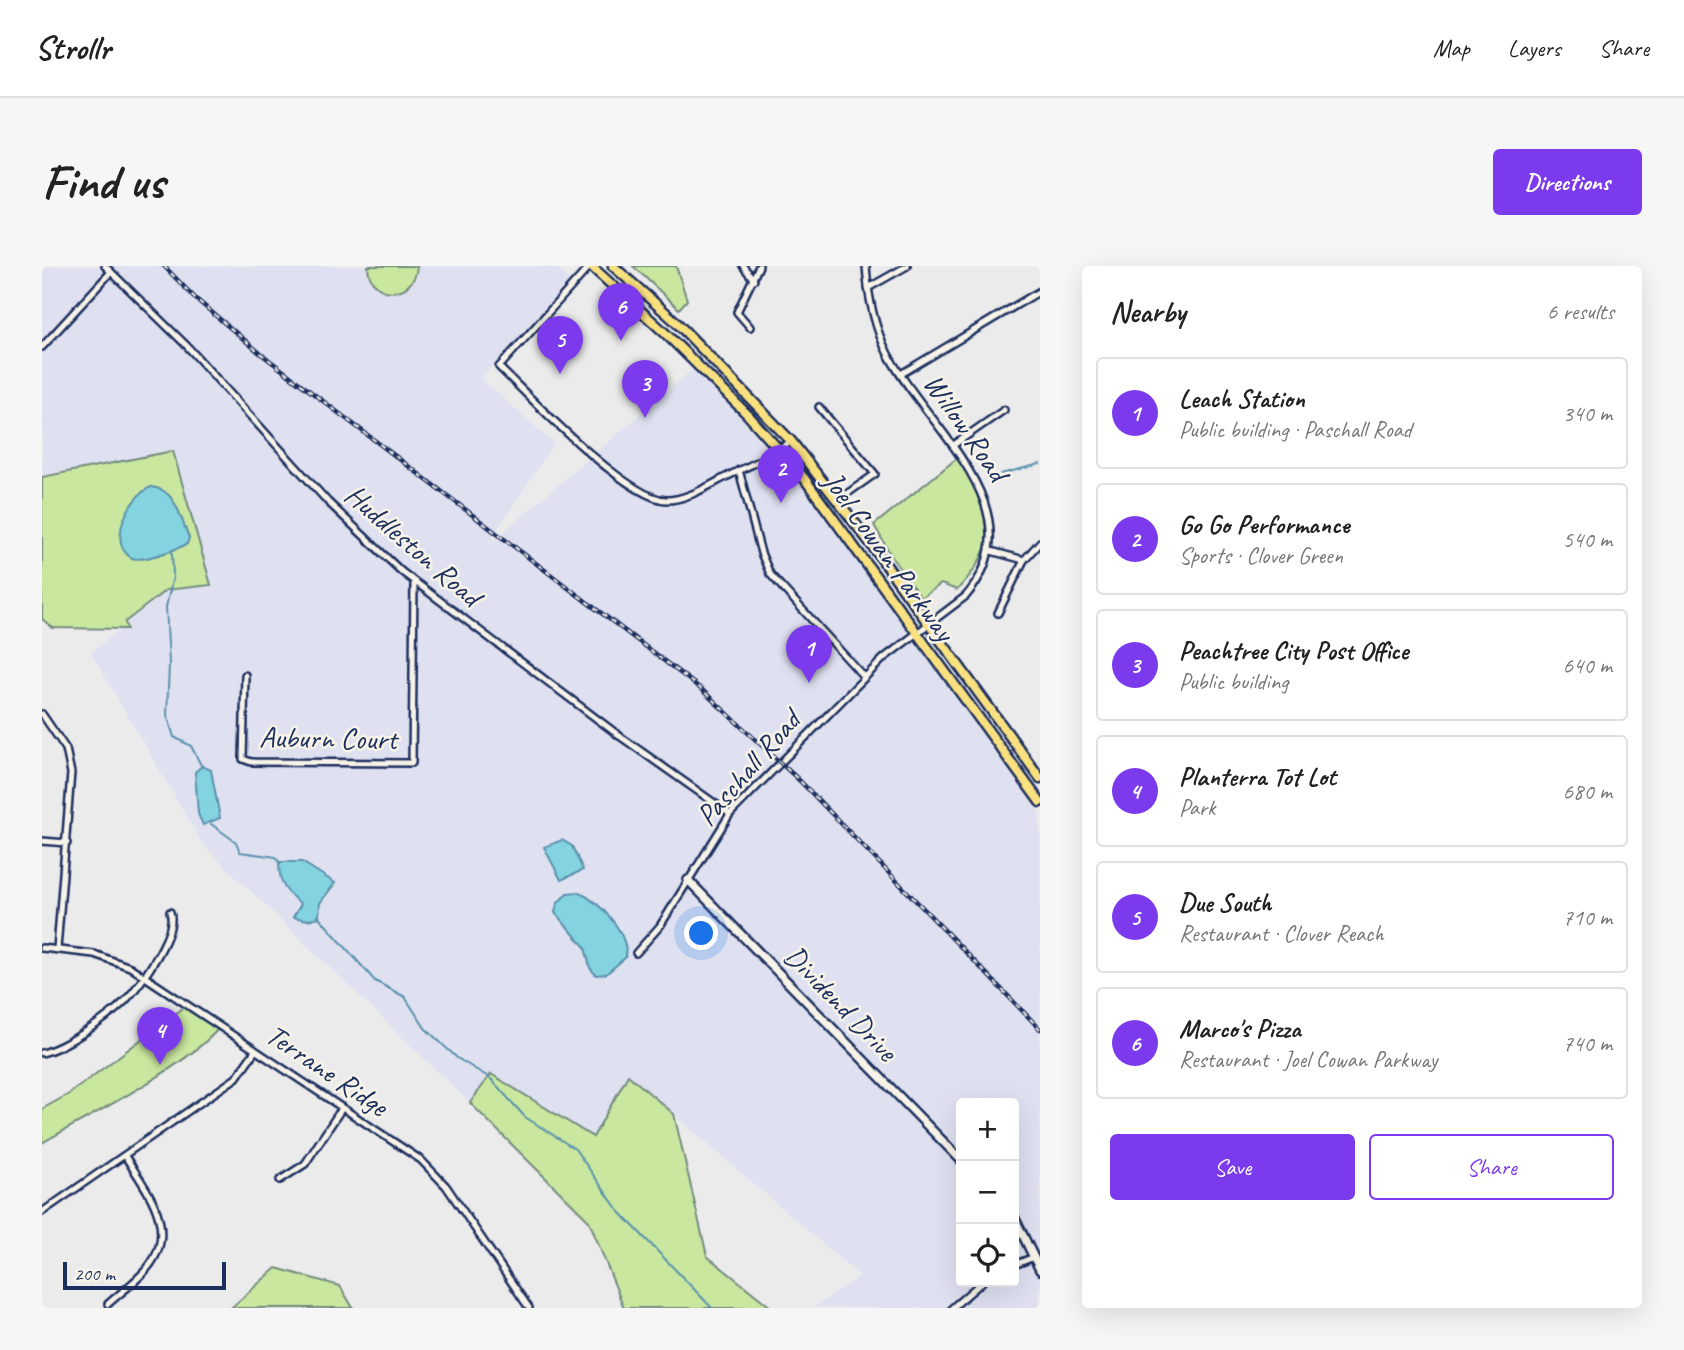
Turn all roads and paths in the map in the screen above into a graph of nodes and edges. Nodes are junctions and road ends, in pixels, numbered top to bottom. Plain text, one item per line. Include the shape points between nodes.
1 (105, 266) edge
2 (591, 266) edge
3 (613, 266) edge
4 (743, 266) edge
5 (759, 266) edge
6 (866, 266) edge
7 (907, 266) edge
8 (111, 272) junction
9 (754, 281) junction
10 (868, 288) junction
11 (1040, 291) edge
12 (750, 327) dead end
13 (42, 347) edge
14 (901, 374) junction
15 (819, 407) dead end
16 (1004, 410) dead end
17 (791, 441) junction
18 (954, 443) junction
19 (776, 453) junction
20 (739, 470) junction
21 (838, 500) junction
22 (1040, 542) edge
23 (991, 551) junction
24 (1024, 560) junction
25 (414, 583) junction
26 (998, 613) dead end
27 (928, 624) junction
28 (917, 631) junction
29 (245, 675) dead end
30 (864, 677) junction
31 (42, 714) edge
32 (1040, 778) edge
33 (1040, 802) edge
34 (730, 814) junction
35 (42, 841) edge
36 (67, 843) junction
37 (688, 880) junction
38 (170, 912) dead end
39 (42, 948) edge
40 (57, 949) junction
41 (636, 953) dead end
42 (144, 976) junction
43 (255, 1051) junction
44 (42, 1053) edge
45 (342, 1108) junction
46 (956, 1155) edge
47 (125, 1156) junction
48 (280, 1180) dead end
49 (42, 1212) edge
50 (1018, 1224) edge
51 (1034, 1256) junction
52 (1019, 1263) edge
53 (1040, 1270) edge
54 (976, 1287) edge
55 (108, 1304) dead end
56 (529, 1308) edge
57 (952, 1308) edge

1 - 8 street, Huddleston Road
2 - 19 main road, Joel Cowan Parkway via 663,331
2 - 20 street via 499,368 644,494 664,500 682,498
3 - 17 main road, Joel Cowan Parkway via 674,320
4 - 9 street
5 - 9 street
6 - 10 street, Willow Road
7 - 10 street
8 - 13 street
8 - 25 street, Huddleston Road via 187,346 328,502
9 - 12 street via 737,313
10 - 14 street, Willow Road via 880,334
11 - 14 street
14 - 18 street, Willow Road
15 - 21 street via 875,474
16 - 18 street
17 - 19 street
17 - 21 main road, Joel Cowan Parkway
18 - 23 street, Willow Road via 989,498
19 - 20 street
19 - 28 main road, Joel Cowan Parkway
20 - 30 street via 770,574
21 - 27 main road, Joel Cowan Parkway
22 - 24 street
23 - 24 street
23 - 27 street, Willow Road via 973,589
24 - 26 street
25 - 29 street, Auburn Court via 412,763 243,759
25 - 34 street, Huddleston Road
27 - 28 street, Willow Road
27 - 32 main road, Joel Cowan Parkway
28 - 30 street, Paschall Road
28 - 33 main road, Joel Cowan Parkway
30 - 34 street, Paschall Road
31 - 36 street via 57,731 69,759
34 - 37 street, Paschall Road
35 - 36 street
36 - 40 street
37 - 41 street, Paschall Road via 660,926
37 - 46 street, Dividend Drive
38 - 42 street via 169,936
39 - 40 street, Terrane Ridge
40 - 42 street, Terrane Ridge via 105,957
42 - 43 street, Terrane Ridge
42 - 44 street via 117,1008
43 - 45 street, Terrane Ridge
43 - 47 street via 236,1078
45 - 48 street via 305,1164
45 - 56 street, Terrane Ridge via 433,1170
47 - 49 street
47 - 55 street via 155,1201 160,1236 155,1257
50 - 51 street
51 - 52 street
51 - 53 street
54 - 57 street

